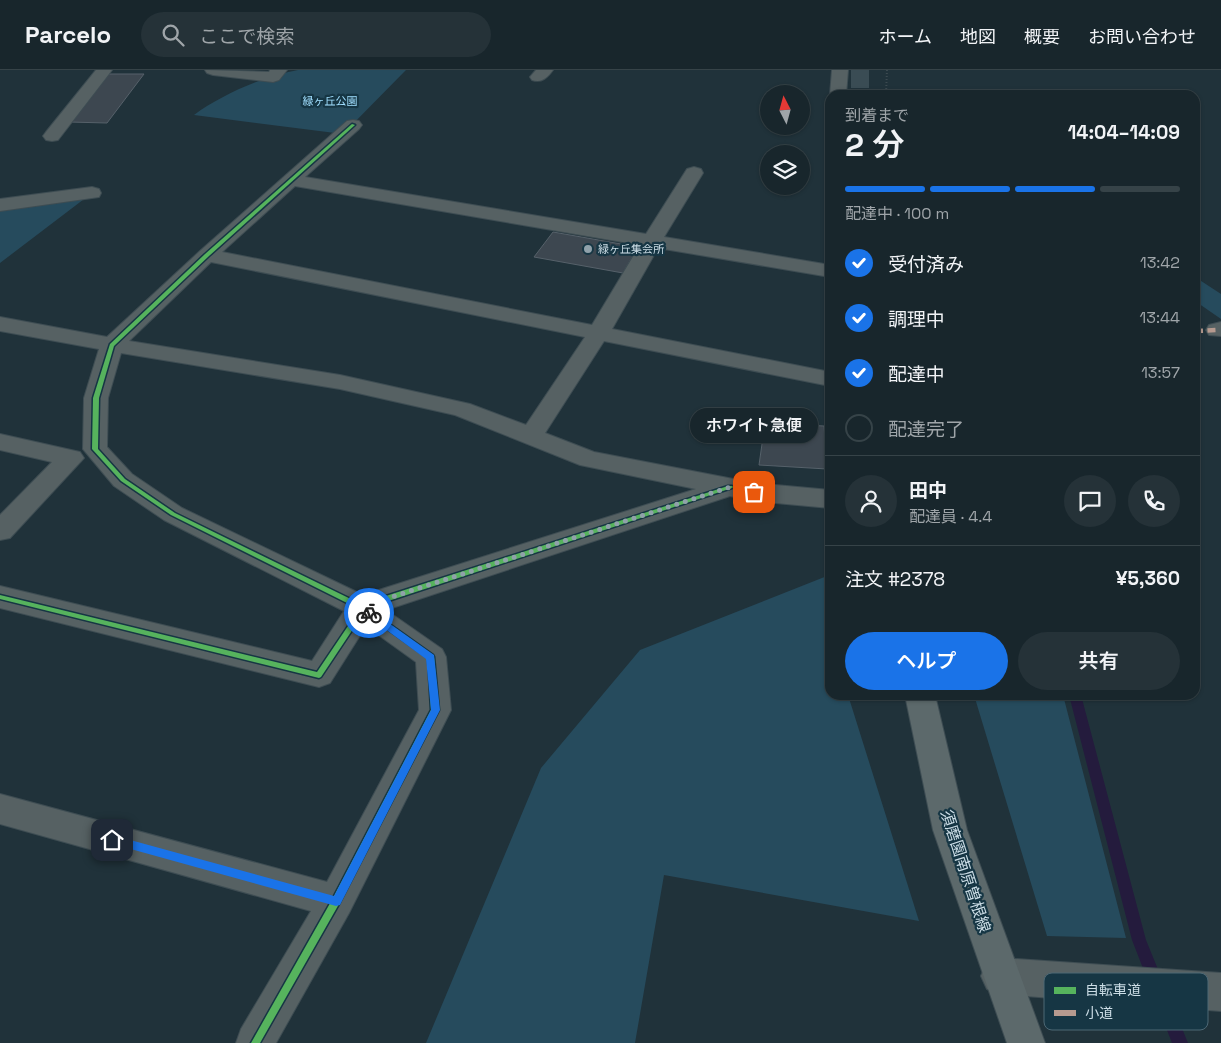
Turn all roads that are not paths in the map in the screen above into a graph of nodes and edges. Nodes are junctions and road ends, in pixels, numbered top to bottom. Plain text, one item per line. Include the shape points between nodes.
1 (104, 70) edge
2 (213, 70) edge
3 (279, 70) edge
4 (840, 70) edge
5 (838, 90) edge
6 (353, 125) dead end
7 (52, 136) dead end
8 (694, 173) dead end
9 (290, 180) junction
10 (92, 194) dead end
11 (0, 205) edge
12 (652, 241) junction
13 (207, 255) junction
14 (825, 270) edge
15 (0, 324) edge
16 (599, 332) junction
17 (112, 346) junction
18 (825, 378) edge
19 (531, 436) junction
20 (0, 442) edge
21 (730, 487) junction
22 (825, 499) edge
23 (0, 531) edge
24 (0, 597) edge
25 (361, 607) junction
26 (921, 700) edge
27 (0, 809) edge
28 (336, 901) junction
29 (1000, 976) junction
30 (1044, 979) edge
31 (1208, 991) edge
32 (1221, 992) edge
33 (255, 1043) edge
34 (1026, 1043) edge

1 - 7 street
2 - 3 street via 273,77
4 - 5 street
6 - 9 street
8 - 12 street
9 - 12 street
9 - 13 street
10 - 11 street
12 - 14 street
12 - 16 street
13 - 16 street
13 - 17 street
15 - 17 street
16 - 18 street
16 - 19 street
17 - 19 street via 340,382 462,409
17 - 25 street via 96,398 95,449 123,480 173,514
19 - 21 street via 589,459
20 - 23 street via 71,458
21 - 22 street
21 - 25 street
24 - 25 street via 319,675
25 - 28 street via 431,657 436,710
26 - 29 main road, 須磨園南原曽根線 via 950,830
27 - 28 street
28 - 33 street
29 - 30 street
29 - 34 main road, 須磨園南原曽根線
31 - 32 street

